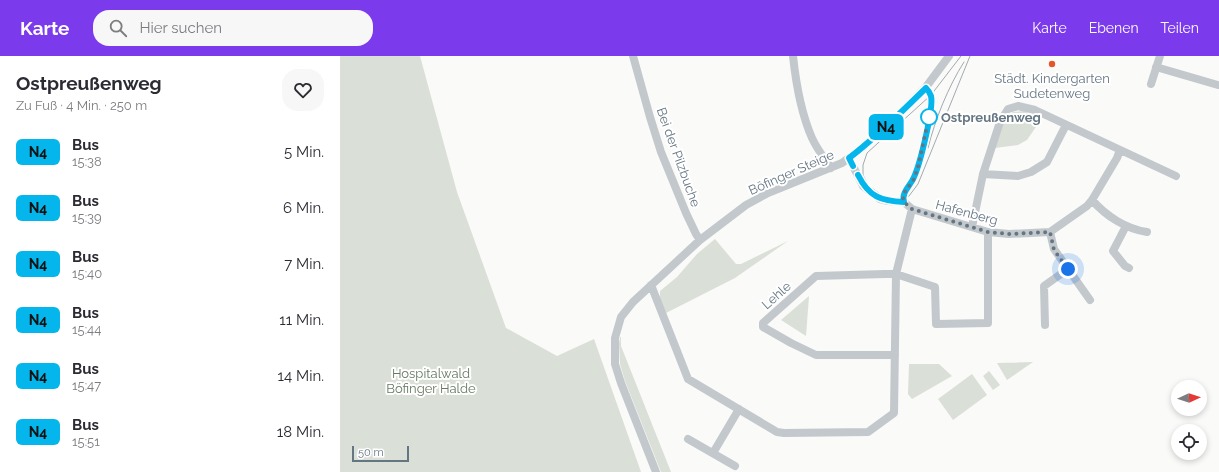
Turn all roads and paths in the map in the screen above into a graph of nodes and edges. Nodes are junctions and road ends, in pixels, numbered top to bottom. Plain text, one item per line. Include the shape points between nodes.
1 (633, 56) edge
2 (793, 56) edge
3 (949, 56) edge
4 (1160, 56) edge
5 (1156, 67) junction
6 (1151, 84) dead end
7 (1218, 85) edge
8 (926, 88) junction
9 (1066, 125) junction
10 (1120, 150) junction
11 (849, 158) junction
12 (831, 168) junction
13 (983, 174) junction
14 (1176, 176) dead end
15 (1092, 200) junction
16 (904, 202) junction
17 (912, 209) junction
18 (1126, 226) junction
19 (972, 227) junction
20 (988, 232) junction
21 (1050, 232) junction
22 (1147, 232) dead end
23 (700, 240) junction
24 (1129, 268) dead end
25 (1068, 269) junction
26 (896, 274) junction
27 (651, 285) junction
28 (1090, 300) dead end
29 (1045, 325) dead end
30 (895, 355) junction
31 (739, 409) junction
32 (688, 439) dead end
33 (713, 453) junction
34 (735, 466) dead end
35 (656, 472) edge

1 - 23 street, Bei der Pilzbuche via 661,152
2 - 12 street via 806,122 812,139
3 - 8 street, Böfinger Steige
4 - 5 street
5 - 6 street
5 - 7 street
8 - 11 street, Böfinger Steige via 890,124
8 - 16 street via 931,95 931,108 918,167 914,179 904,193
9 - 10 street
9 - 13 street via 1047,162 1031,172 1018,176
9 - 13 street via 1035,110 1018,106 1008,109 1000,122
10 - 14 street
10 - 15 street
11 - 12 street, Böfinger Steige
11 - 16 street via 863,186 872,194 880,199
12 - 23 street, Böfinger Steige via 768,193 746,205
13 - 19 street
15 - 18 street via 1107,215
15 - 21 street
16 - 17 street
17 - 19 street, Hafenberg
17 - 26 street
18 - 22 street
18 - 24 street via 1113,251
19 - 20 street, Hafenberg
20 - 21 street, Hafenberg
20 - 26 street via 988,323 936,324 935,286
21 - 25 street via 1054,250
23 - 27 street, Böfinger Steige
25 - 28 street
25 - 29 street via 1044,286
26 - 30 street
26 - 30 street, Lehle via 816,276 763,322 763,327 816,355
27 - 31 street via 688,379
27 - 35 street, Böfinger Steige via 621,317 615,338 615,364
30 - 31 street via 894,413 868,432 777,432
31 - 33 street
32 - 33 street
33 - 34 street

